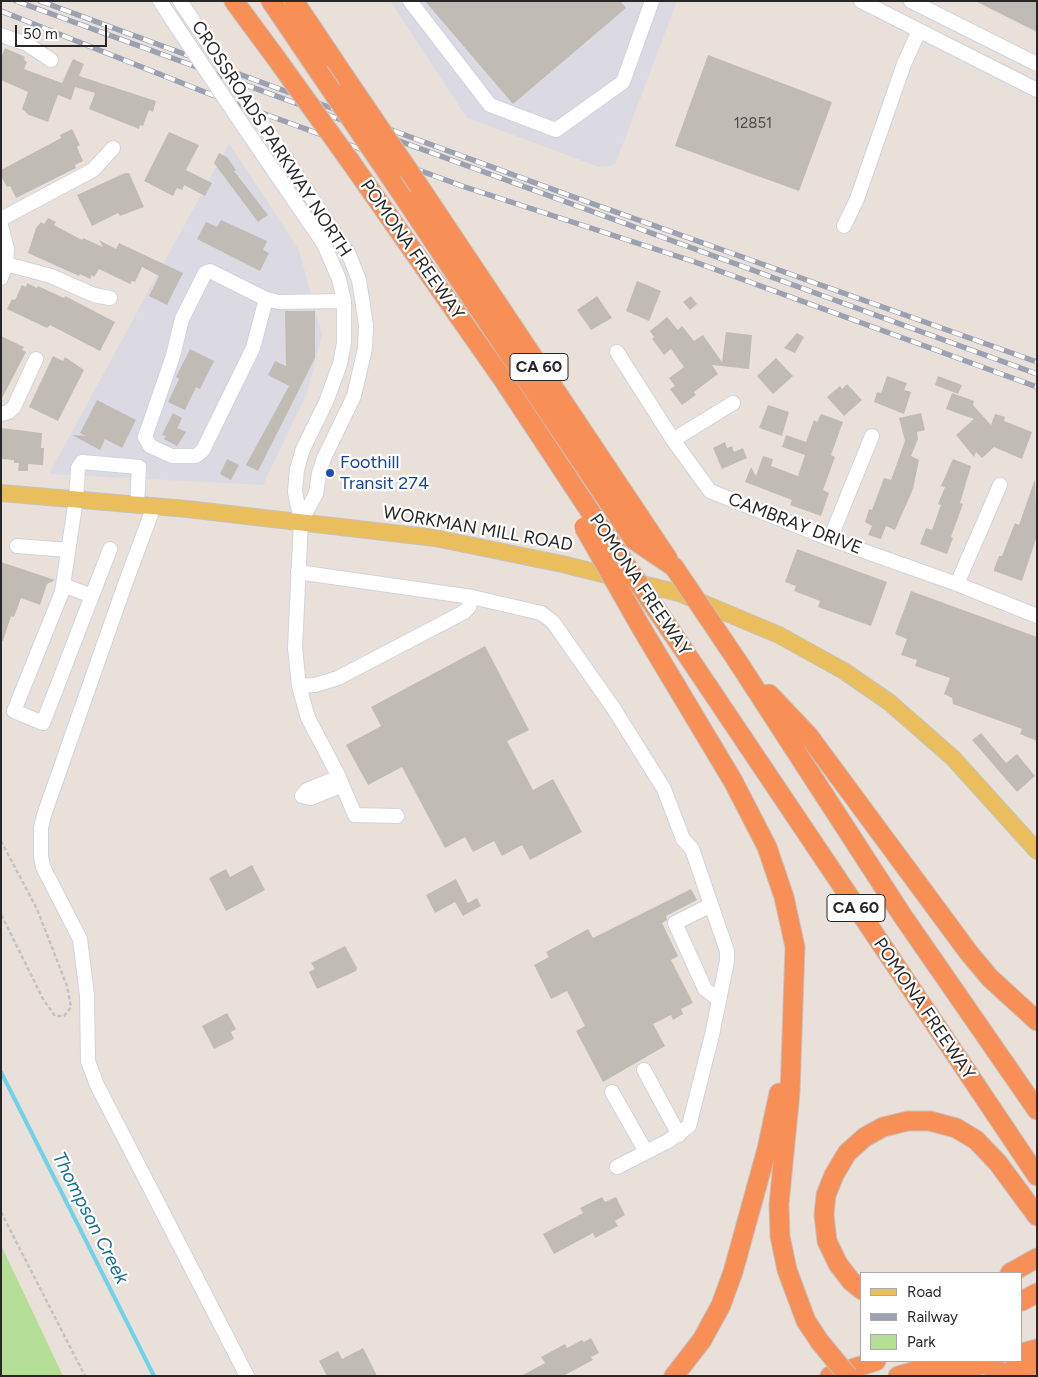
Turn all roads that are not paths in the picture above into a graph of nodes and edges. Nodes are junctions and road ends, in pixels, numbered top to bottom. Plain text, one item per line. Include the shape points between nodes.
1 (160, 1) edge
2 (180, 1) edge
3 (234, 1) edge
4 (271, 1) edge
5 (294, 1) edge
6 (410, 1) edge
7 (652, 1) edge
8 (861, 1) edge
9 (911, 1) edge
10 (933, 6) edge
11 (919, 31) junction
12 (1, 35) edge
13 (51, 60) dead end
14 (1037, 64) edge
15 (1037, 90) edge
16 (113, 148) dead end
17 (1, 219) edge
18 (1, 226) edge
19 (844, 226) dead end
20 (6, 264) junction
21 (1, 278) edge
22 (110, 298) dead end
23 (266, 299) junction
24 (344, 301) junction
25 (617, 352) dead end
26 (36, 360) dead end
27 (502, 378) junction
28 (733, 403) dead end
29 (1, 414) edge
30 (872, 436) dead end
31 (673, 440) junction
32 (150, 446) junction
33 (139, 467) junction
34 (1000, 485) dead end
35 (1, 493) edge
36 (76, 499) junction
37 (137, 505) junction
38 (154, 506) junction
39 (301, 521) junction
40 (830, 540) junction
41 (17, 546) dead end
42 (110, 549) dead end
43 (68, 550) junction
44 (674, 567) junction
45 (298, 572) junction
46 (957, 584) junction
47 (63, 585) junction
48 (92, 596) junction
49 (472, 597) junction
50 (1037, 616) edge
51 (738, 662) junction
52 (299, 686) junction
53 (397, 816) dead end
54 (1034, 844) edge
55 (711, 905) junction
56 (718, 999) junction
57 (1037, 1021) edge
58 (791, 1046) junction
59 (644, 1070) dead end
60 (612, 1092) dead end
61 (1037, 1110) edge
62 (679, 1135) junction
63 (646, 1152) junction
64 (617, 1167) dead end
65 (1037, 1176) edge
66 (1037, 1216) edge
67 (1037, 1258) edge
68 (1012, 1272) edge
69 (860, 1288) edge
70 (1037, 1292) edge
71 (1023, 1300) edge
72 (1037, 1335) edge
73 (1023, 1340) edge
74 (1037, 1348) edge
75 (1023, 1353) edge
76 (873, 1362) edge
77 (946, 1362) edge
78 (990, 1362) edge
79 (1037, 1364) edge
80 (247, 1376) edge
81 (674, 1376) edge
82 (830, 1376) edge
83 (848, 1376) edge
84 (898, 1376) edge
85 (941, 1376) edge
86 (994, 1376) edge

1 - 24 street, CROSSROADS PARKWAY NORTH, bridge via 324,244 339,279
2 - 39 street, CROSSROADS PARKWAY NORTH, bridge via 349,255 359,280 366,325 364,356 354,396 324,458 316,494
3 - 27 highway, POMONA FREEWAY / CA 60, bridge
4 - 44 highway, bridge via 634,540
5 - 44 highway, POMONA FREEWAY / CA 60, bridge
6 - 7 street via 490,105 556,130 623,82
8 - 11 street
9 - 10 street
10 - 14 street
11 - 15 street
11 - 19 street
12 - 13 street via 27,44
16 - 17 street via 93,170
18 - 20 street via 7,249
20 - 21 street
20 - 22 street via 50,276 94,296
23 - 24 street via 279,302
23 - 32 street via 253,348 203,450 196,456 172,456
23 - 32 street via 210,271 205,273 182,319 173,356 144,437
24 - 39 street, CROSSROADS PARKWAY NORTH via 344,342 340,364 326,402 302,449 297,469 295,492
25 - 31 street, CAMBRAY DRIVE
26 - 29 street via 14,407
27 - 58 highway, bridge via 642,629 733,781 767,847 784,897 795,947
27 - 65 highway, POMONA FREEWAY / CA 60, bridge
28 - 31 street
30 - 40 street
31 - 40 street, CAMBRAY DRIVE via 710,491
32 - 33 street
33 - 36 street via 82,462 78,468
33 - 37 street
34 - 46 street
35 - 36 main road, WORKMAN MILL ROAD
36 - 37 main road, WORKMAN MILL ROAD
36 - 43 street
37 - 38 main road, WORKMAN MILL ROAD
38 - 39 main road, WORKMAN MILL ROAD
38 - 80 street via 44,816 41,856 43,868 80,939 87,995 88,1061 97,1085
39 - 45 street
39 - 54 main road, WORKMAN MILL ROAD via 496,549 679,593 723,610 779,635 889,702 953,758
40 - 46 street, CAMBRAY DRIVE
41 - 43 street
42 - 48 street
43 - 47 street
44 - 51 highway, POMONA FREEWAY / CA 60, bridge
45 - 49 street
45 - 52 street via 294,648
46 - 50 street, CAMBRAY DRIVE
47 - 48 street
47 - 48 street via 14,711 43,723
49 - 52 street via 464,612 338,678
49 - 55 street via 532,609 553,622 639,746 664,789 683,839 692,849
51 - 57 highway via 808,735 969,954
51 - 61 highway, POMONA FREEWAY / CA 60 via 902,915
52 - 53 street via 308,718 355,815
55 - 56 street via 727,951
55 - 56 street via 675,923 705,989
56 - 62 street via 689,1126
58 - 81 highway via 733,1272 721,1305 702,1340
58 - 83 highway, bridge via 790,1093 779,1204 786,1270 806,1321
59 - 62 street
60 - 63 street
62 - 63 street
63 - 64 street
66 - 69 highway via 976,1140 956,1128 930,1121 908,1121 883,1128 847,1152 826,1195 827,1241 838,1264
67 - 68 highway
70 - 71 highway
72 - 73 highway
74 - 75 highway
76 - 82 highway
77 - 84 highway
78 - 85 highway
79 - 86 highway

